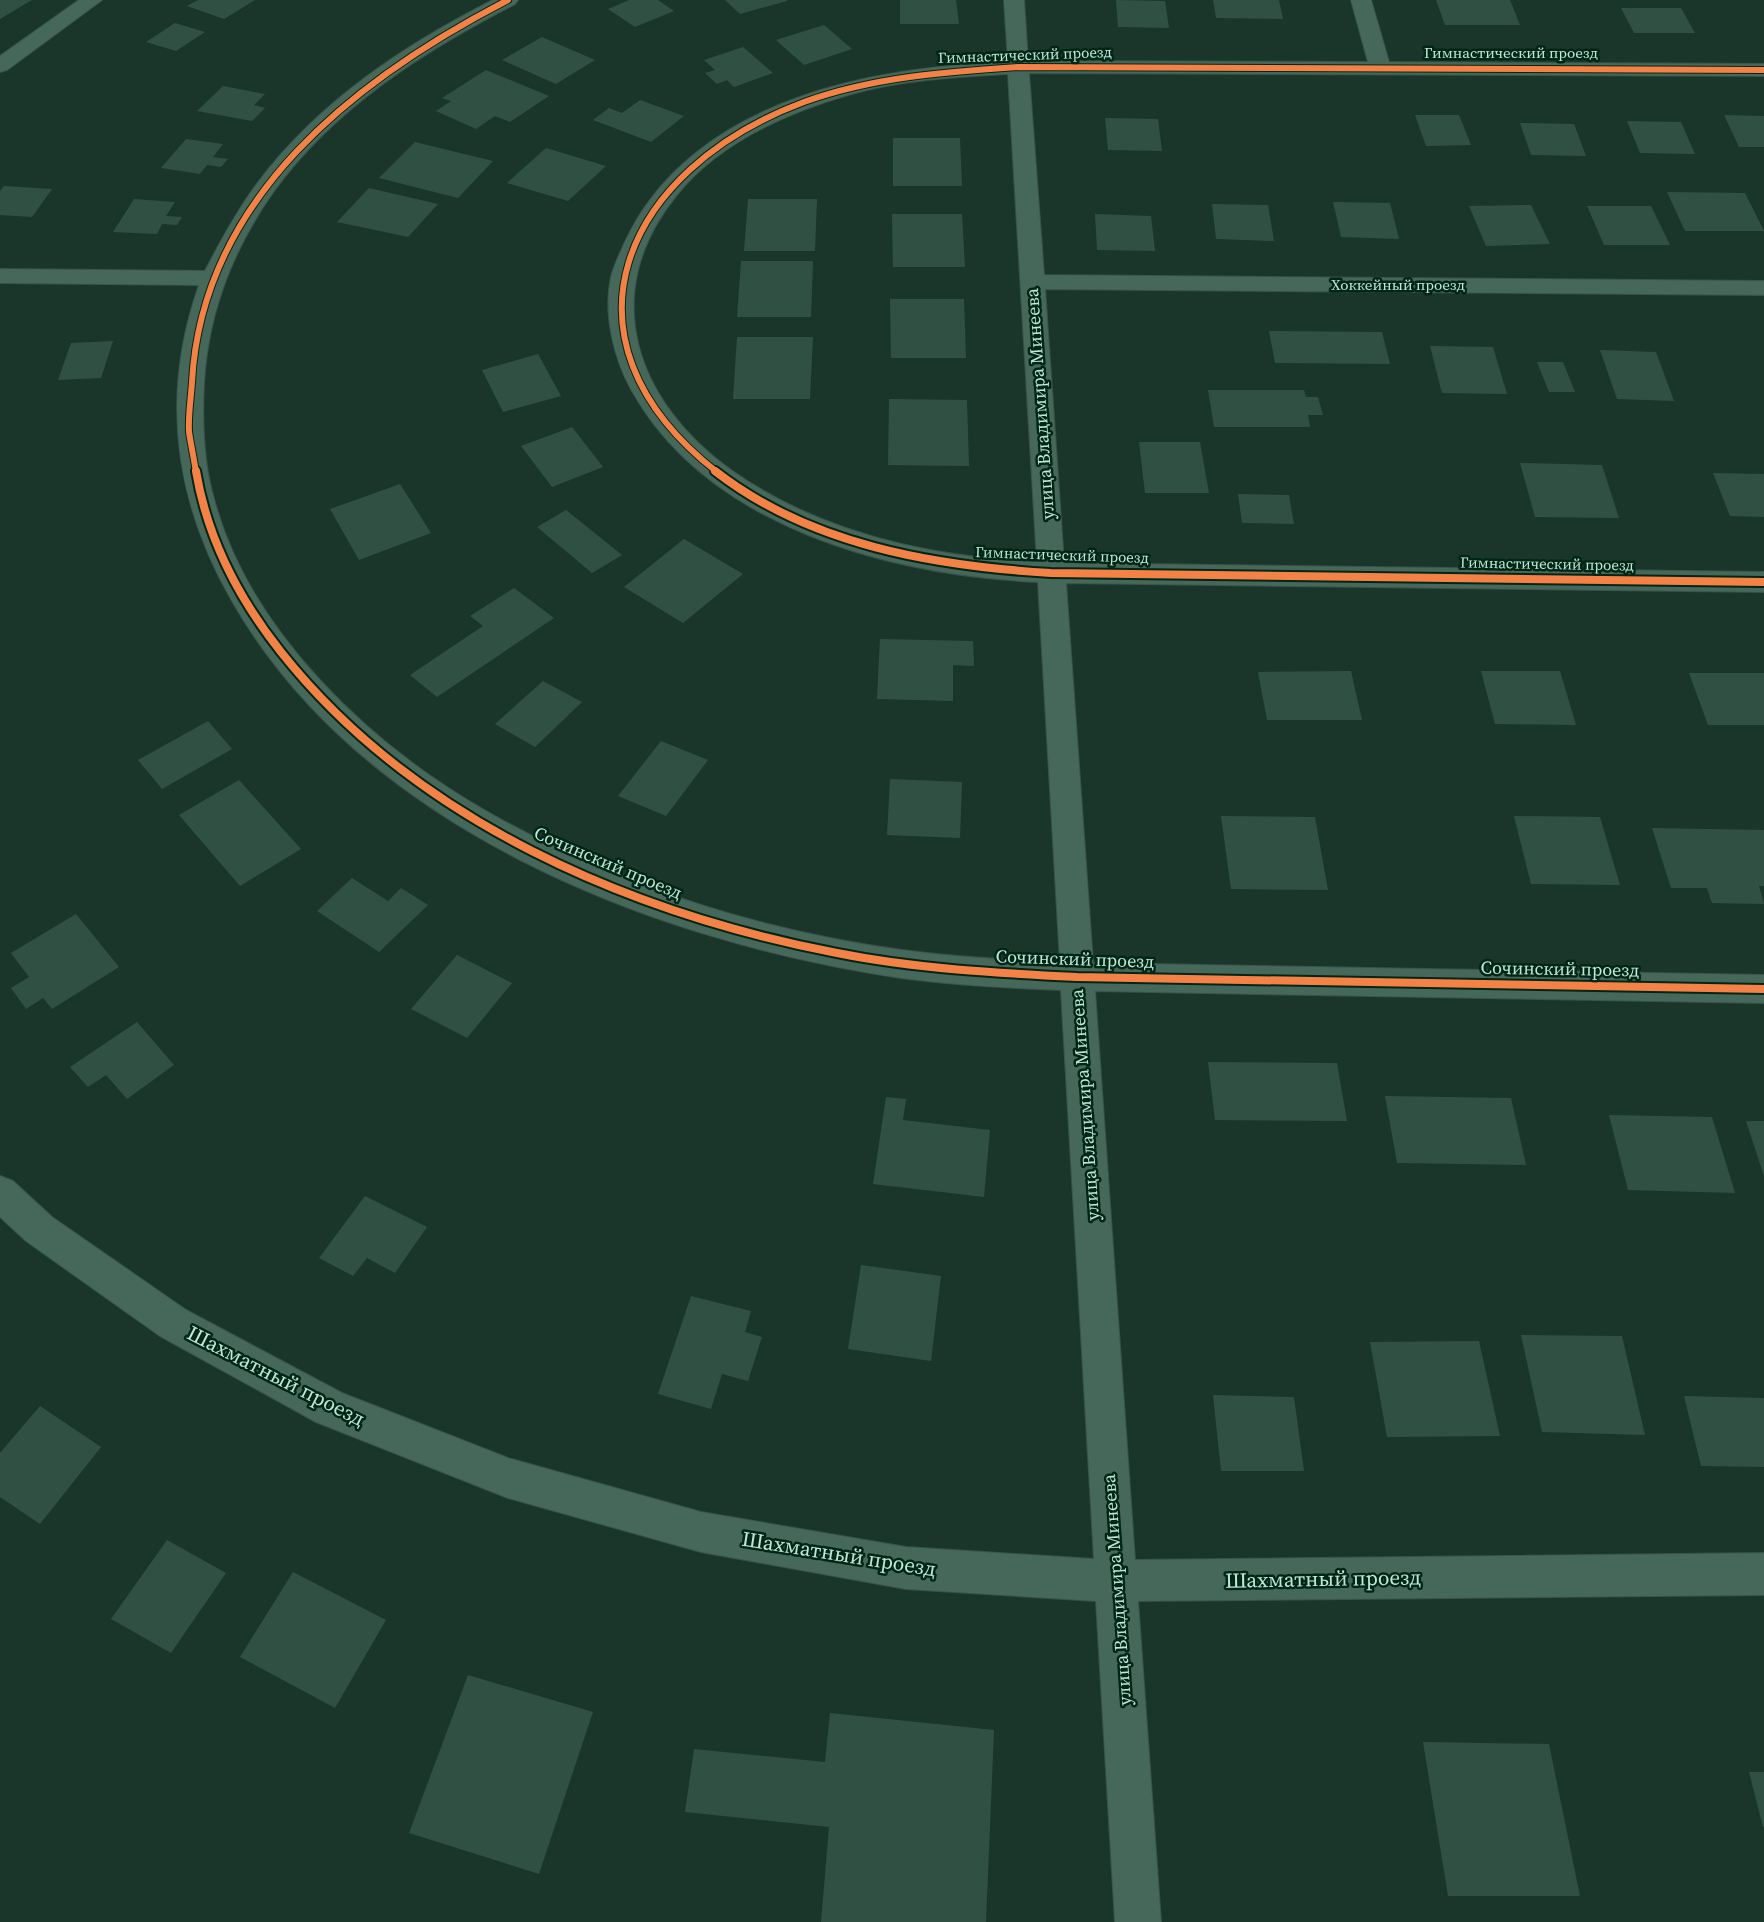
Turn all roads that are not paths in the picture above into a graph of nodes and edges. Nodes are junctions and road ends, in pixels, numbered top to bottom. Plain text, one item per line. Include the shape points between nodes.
1 (92, 0) edge
2 (508, 0) edge
3 (1014, 0) edge
4 (1362, 0) edge
5 (0, 66) edge
6 (1018, 67) junction
7 (1380, 67) junction
8 (1764, 70) edge
9 (0, 276) edge
10 (214, 278) junction
11 (1032, 282) junction
12 (1764, 288) edge
13 (1050, 573) junction
14 (1764, 582) edge
15 (1077, 977) junction
16 (1764, 989) edge
17 (0, 1193) edge
18 (1764, 1574) edge
19 (1116, 1581) junction
20 (1138, 1922) edge

1 - 5 street
2 - 10 street, Сочинский проезд via 428,42 339,108 266,186 237,230
3 - 6 street, улица Владимира Минеева
4 - 7 street
6 - 7 street, Гимнастический проезд
6 - 11 street, улица Владимира Минеева
6 - 13 street, Гимнастический проезд via 947,71 879,81 826,96 757,123 707,154 666,192 637,234 622,281 621,330 638,381 671,430 722,476 788,515 868,546 945,563
7 - 8 street, Гимнастический проезд
9 - 10 street
10 - 15 street, Сочинский проезд via 198,327 191,369 189,433 197,489 216,546 245,603 285,660 335,715 398,768 471,817 554,862 646,901 747,932 854,956 964,971
11 - 12 street, Хоккейный проезд
11 - 13 street, улица Владимира Минеева
13 - 14 street, Гимнастический проезд
13 - 15 street, улица Владимира Минеева
15 - 16 street, Сочинский проезд
15 - 19 street, улица Владимира Минеева
17 - 19 street, Шахматный проезд via 39,1229 173,1323 330,1408 507,1478 701,1533 906,1568
18 - 19 street, Шахматный проезд
19 - 20 street, улица Владимира Минеева

